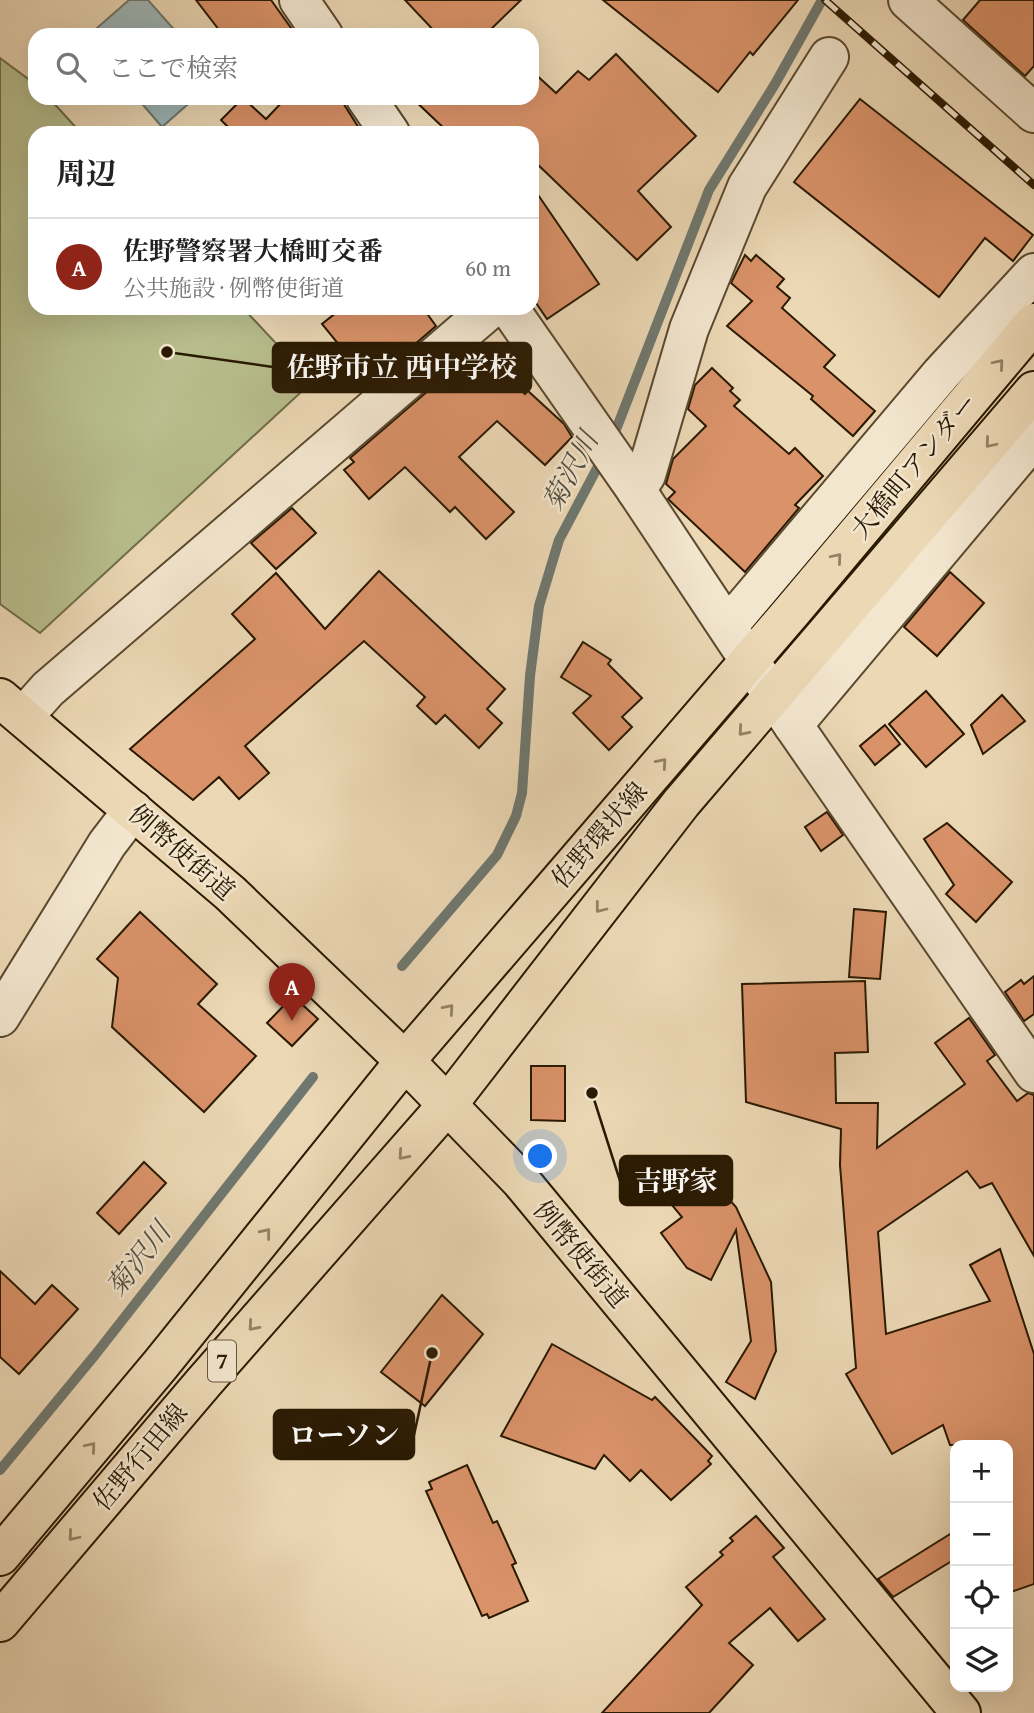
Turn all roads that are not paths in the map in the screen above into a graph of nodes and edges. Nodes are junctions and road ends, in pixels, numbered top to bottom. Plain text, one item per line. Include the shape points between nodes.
1 (299, 0) edge
2 (908, 0) edge
3 (318, 28) edge
4 (829, 57) dead end
5 (371, 105) edge
6 (1034, 113) edge
7 (385, 126) edge
8 (1034, 273) edge
9 (483, 315) edge
10 (514, 315) edge
11 (1034, 323) edge
12 (1034, 390) edge
13 (1034, 438) edge
14 (631, 483) junction
15 (793, 610) joint
16 (728, 626) junction
17 (820, 643) joint
18 (750, 660) junction
19 (12, 707) edge
20 (783, 711) junction
21 (133, 810) junction
22 (0, 1017) edge
23 (405, 1061) junction
24 (1034, 1073) edge
25 (448, 1104) junction
26 (0, 1556) edge
27 (0, 1622) edge
28 (961, 1713) edge

1 - 3 street
2 - 6 street
4 - 14 street via 747,187 689,329 646,475
5 - 7 street
8 - 16 street via 940,374
9 - 19 street via 48,689
10 - 14 street
15 -> 11 main road, 大橋町アンダー
12 -> 17 main road, 大橋町アンダー
13 - 20 street
14 - 16 street
15 - 18 main road, 佐野環状線
16 - 18 street
17 - 20 main road, 佐野環状線
18 - 20 street
23 -> 18 main road, 佐野環状線
19 - 21 main road, 例幣使街道
20 - 24 street
20 -> 25 main road, 佐野環状線 via 682,802
21 - 22 street
21 - 23 main road, 例幣使街道 via 230,892
23 - 25 main road, 例幣使街道
26 -> 23 main road, 佐野行田線 / 7
25 -> 27 main road, 佐野行田線 / 7
25 - 28 main road, 例幣使街道 via 521,1181

